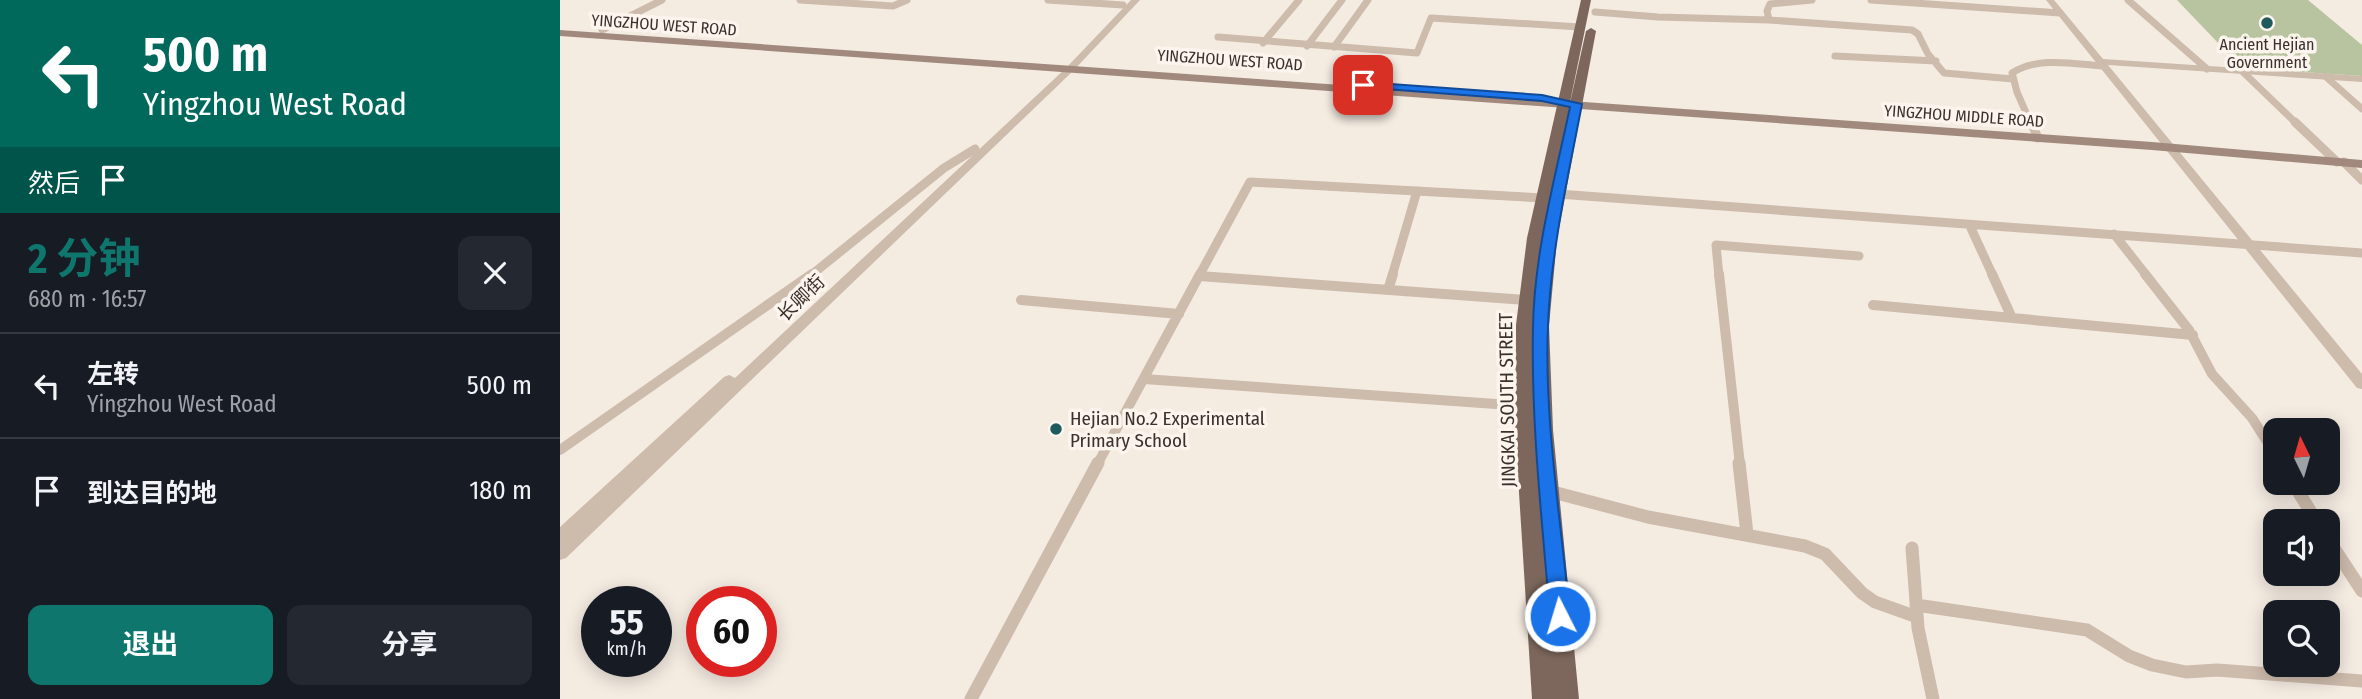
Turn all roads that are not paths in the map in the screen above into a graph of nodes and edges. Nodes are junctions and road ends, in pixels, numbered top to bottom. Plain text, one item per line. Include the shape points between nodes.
1 (662, 0) edge
2 (800, 0) edge
3 (873, 0) edge
4 (907, 0) edge
5 (1048, 0) edge
6 (1136, 0) edge
7 (1342, 0) edge
8 (1368, 0) edge
9 (1586, 0) edge
10 (1812, 0) edge
11 (1871, 0) edge
12 (2050, 0) edge
13 (2127, 0) edge
14 (1297, 1) edge
15 (1125, 3) edge
16 (1952, 3) edge
17 (866, 5) junction
18 (1596, 6) edge
19 (2060, 13) junction
20 (1769, 20) junction
21 (1580, 27) junction
22 (602, 30) junction
23 (560, 32) edge
24 (1218, 37) dead end
25 (1263, 43) junction
26 (1307, 46) junction
27 (1334, 47) junction
28 (1835, 56) dead end
29 (1936, 61) junction
30 (2101, 64) junction
31 (1067, 67) junction
32 (2207, 69) junction
33 (2242, 71) junction
34 (2325, 76) junction
35 (2013, 79) junction
36 (2362, 79) edge
37 (1570, 104) junction
38 (2362, 109) edge
39 (2038, 138) junction
40 (2168, 147) junction
41 (975, 149) junction
42 (2340, 162) junction
43 (2362, 164) edge
44 (2362, 180) edge
45 (1417, 191) junction
46 (1551, 196) junction
47 (1970, 226) junction
48 (2113, 233) junction
49 (2247, 244) junction
50 (2362, 254) edge
51 (1859, 256) dead end
52 (1199, 276) junction
53 (1388, 290) junction
54 (1021, 300) dead end
55 (1526, 300) junction
56 (1873, 305) dead end
57 (1179, 314) junction
58 (2012, 318) junction
59 (2193, 335) junction
60 (1144, 379) junction
61 (2362, 384) edge
62 (1524, 406) junction
63 (2263, 435) edge
64 (560, 450) edge
65 (1549, 491) junction
66 (1748, 534) junction
67 (560, 537) edge
68 (1912, 548) dead end
69 (560, 553) edge
70 (2340, 557) edge
71 (2362, 591) edge
72 (1917, 611) junction
73 (2362, 681) edge
74 (971, 699) edge
75 (1544, 699) edge
76 (1567, 699) edge
77 (1933, 699) edge

1 - 22 street
2 - 17 street
3 - 17 street
4 - 17 street via 893,6
5 - 15 street
6 - 31 street
7 - 26 street
8 - 27 street
9 - 21 main road
10 - 20 street via 1770,5
11 - 16 street
12 - 19 street
13 - 32 street
14 - 25 street
15 - 31 street
16 - 19 street
18 - 20 street via 1658,17
18 - 37 main road
19 - 30 street
20 - 29 street via 1912,30
21 - 27 street via 1431,18 1418,53
21 - 37 main road
22 - 23 main road, YINGZHOU WEST ROAD
22 - 31 main road, YINGZHOU WEST ROAD
23 - 31 main road, YINGZHOU WEST ROAD
24 - 25 street
25 - 26 street
26 - 27 street
28 - 29 street
29 - 35 street via 1948,74
30 - 32 street
30 - 35 street via 2032,63 2014,69
30 - 40 street
31 - 37 main road, YINGZHOU WEST ROAD
31 - 41 street, 长卿街
31 - 69 street, 长卿街
32 - 33 street
33 - 34 street
33 - 42 street
34 - 36 street
34 - 38 street
35 - 39 street
37 - 39 main road, YINGZHOU MIDDLE ROAD
37 - 46 main road, JINGKAI SOUTH STREET
39 - 40 main road, YINGZHOU MIDDLE ROAD
40 - 42 main road, YINGZHOU MIDDLE ROAD
40 - 49 street
41 - 64 street via 944,168 831,261
41 - 67 street, 长卿街
42 - 43 main road, YINGZHOU MIDDLE ROAD
42 - 44 street
45 - 46 street
45 - 52 street via 1250,182
45 - 53 street
46 - 47 street
46 - 55 main road, JINGKAI SOUTH STREET
46 - 65 main road, JINGKAI SOUTH STREET via 1540,326
47 - 48 street
47 - 58 street
48 - 49 street
48 - 59 street
49 - 50 street
49 - 61 street
51 - 66 street via 1716,245
52 - 53 street
52 - 57 street
53 - 55 street
54 - 57 street
55 - 62 main road, JINGKAI SOUTH STREET
56 - 58 street
57 - 60 street
58 - 59 street
59 - 63 street via 2212,374
60 - 62 street
60 - 74 street
62 - 75 main road, JINGKAI SOUTH STREET
65 - 66 street via 1648,516
65 - 76 main road, JINGKAI SOUTH STREET
66 - 72 street via 1825,554 1868,598
68 - 72 street
70 - 71 street
72 - 73 street via 2087,630 2129,656 2186,672 2217,670
72 - 77 street

